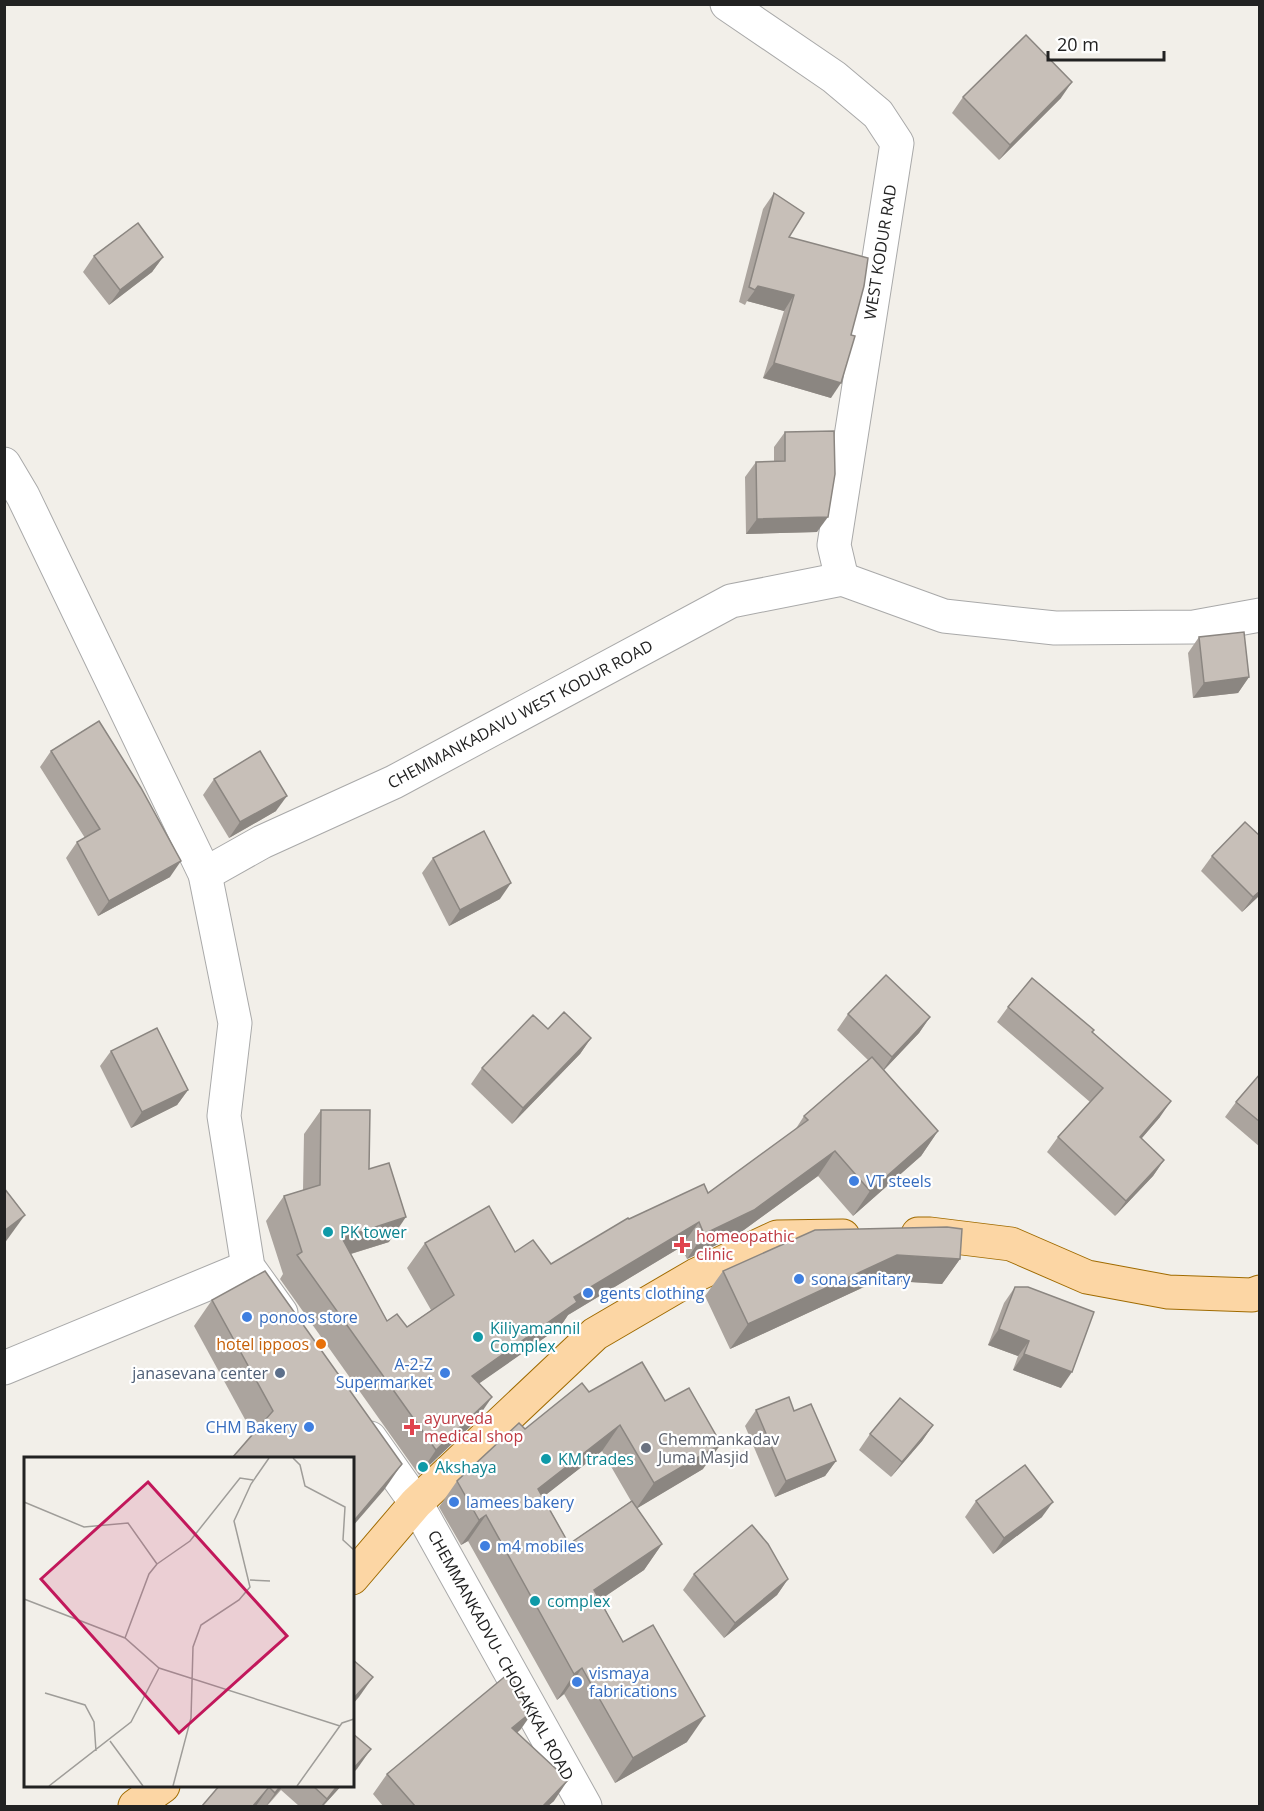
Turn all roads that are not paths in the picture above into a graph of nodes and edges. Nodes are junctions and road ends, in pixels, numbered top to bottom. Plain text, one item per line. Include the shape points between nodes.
1 (727, 4) edge
2 (4, 464) edge
3 (842, 579) junction
4 (1260, 615) edge
5 (206, 874) junction
6 (248, 1268) junction
7 (1260, 1292) edge
8 (295, 1334) edge
9 (4, 1368) edge
10 (356, 1418) edge
11 (416, 1503) junction
12 (354, 1576) edge
13 (161, 1787) edge
14 (135, 1806) edge
15 (585, 1806) edge

1 - 3 street, WEST KODUR RAD via 834,77 878,114 897,143 834,544
2 - 5 street
3 - 4 street via 944,616 1055,628 1194,627
3 - 5 street, CHEMMANKADAVU WEST KODUR ROAD via 732,601 394,782 262,842
5 - 6 street via 235,1023 224,1116
6 - 8 street
6 - 9 street
7 - 11 main road via 1168,1292 1087,1277 1011,1244 930,1234 777,1238 696,1275 595,1334
10 - 11 street, CHEMMANKADVU- CHOLAKKAL ROAD
11 - 12 main road
11 - 15 street, CHEMMANKADVU- CHOLAKKAL ROAD
13 - 14 main road

